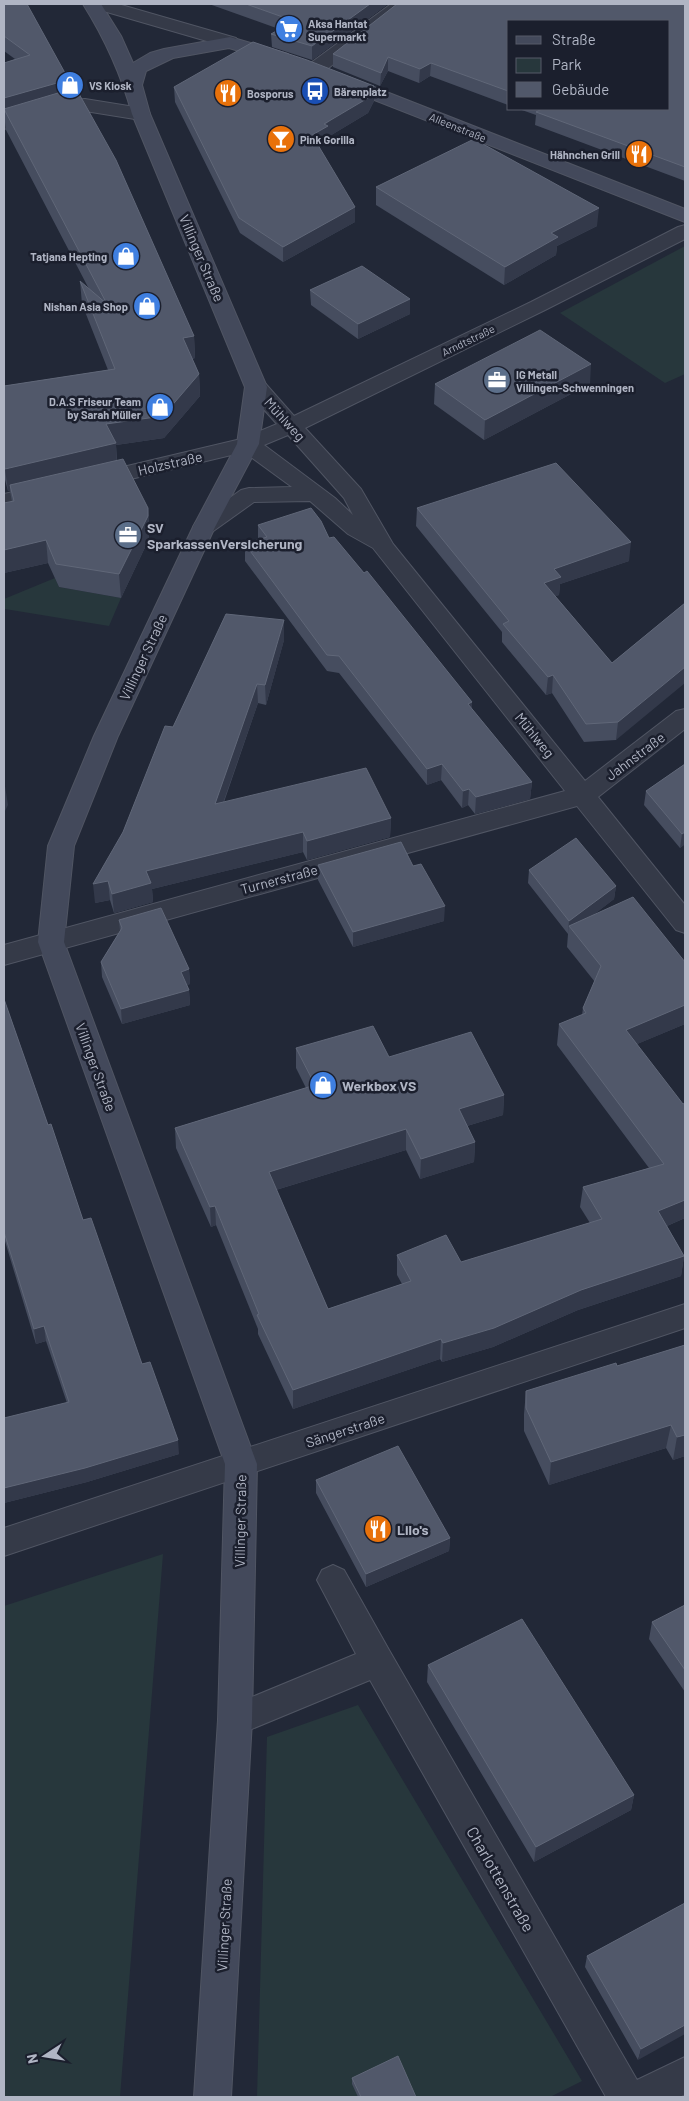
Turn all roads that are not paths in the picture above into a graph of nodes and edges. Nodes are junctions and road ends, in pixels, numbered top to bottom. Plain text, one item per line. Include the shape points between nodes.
1 (92, 4) edge
2 (99, 4) edge
3 (158, 4) edge
4 (402, 4) edge
5 (230, 42) junction
6 (315, 69) junction
7 (133, 85) junction
8 (141, 114) junction
9 (4, 123) edge
10 (685, 216) edge
11 (685, 231) edge
12 (256, 387) junction
13 (291, 426) junction
14 (248, 444) junction
15 (315, 494) junction
16 (4, 501) edge
17 (204, 527) junction
18 (384, 548) junction
19 (685, 717) edge
20 (584, 795) junction
21 (685, 923) edge
22 (50, 942) junction
23 (4, 955) edge
24 (685, 1316) edge
25 (242, 1464) junction
26 (4, 1542) edge
27 (333, 1580) dead end
28 (377, 1661) junction
29 (236, 1720) junction
30 (685, 2075) edge
31 (213, 2097) edge
32 (626, 2097) edge
33 (641, 2097) edge

1 - 7 main road, Villinger Straße via 112,36
2 - 5 street, Alleenstraße
3 - 5 street, Alleenstraße via 178,11
4 - 6 street
5 - 6 main road, Alleenstraße
5 - 7 main road via 157,57 137,68
6 - 10 main road, Alleenstraße
7 - 8 main road, Villinger Straße
8 - 9 street via 85,105 59,106
8 - 12 main road, Villinger Straße
11 - 13 street, Arndtstraße
12 - 13 street, Mühlweg
12 - 14 main road, Villinger Straße
13 - 14 street, Arndtstraße
13 - 18 street, Mühlweg via 353,494
14 - 15 street, Mühlweg
14 - 16 street, Holzstraße
14 - 17 main road, Villinger Straße
15 - 17 street via 249,495
15 - 18 street, Mühlweg
17 - 22 main road, Villinger Straße via 106,736 61,846
18 - 20 street, Mühlweg
19 - 20 street, Jahnstraße
20 - 21 street, Mühlweg
20 - 22 street, Turnerstraße
22 - 23 street, Turnerstraße
22 - 25 main road, Villinger Straße
24 - 25 street, Sängerstraße
25 - 26 street, Sängerstraße
25 - 29 main road, Villinger Straße
27 - 28 street, Charlottenstraße
28 - 29 street
28 - 32 street, Charlottenstraße
29 - 31 main road, Villinger Straße
30 - 33 street

